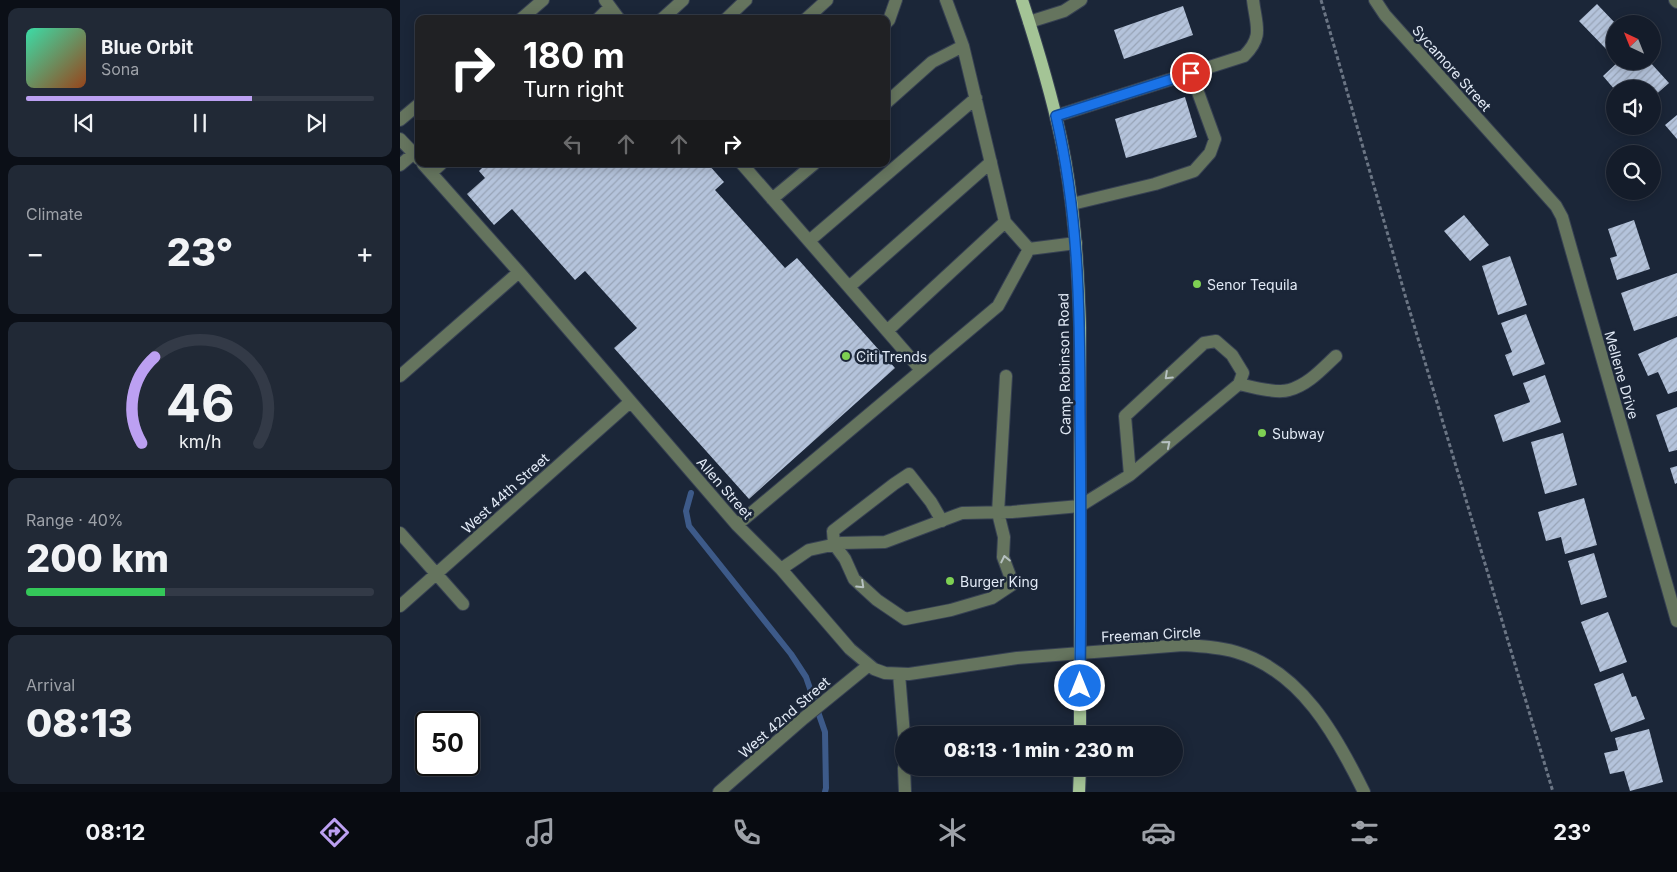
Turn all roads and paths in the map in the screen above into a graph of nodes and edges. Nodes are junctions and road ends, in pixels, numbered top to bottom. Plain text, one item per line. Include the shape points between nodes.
1 (543, 0) edge
2 (683, 0) edge
3 (746, 0) edge
4 (827, 0) edge
5 (898, 0) edge
6 (905, 0) edge
7 (946, 0) edge
8 (1022, 0) edge
9 (1081, 0) edge
10 (1253, 0) edge
11 (1321, 0) edge
12 (1376, 0) edge
13 (608, 4) edge
14 (526, 15) edge
15 (601, 15) edge
16 (616, 15) edge
17 (666, 15) edge
18 (730, 15) edge
19 (810, 15) edge
20 (890, 20) edge
21 (1029, 22) junction
22 (963, 46) junction
23 (1191, 73) junction
24 (976, 98) junction
25 (890, 100) edge
26 (415, 107) edge
27 (1056, 116) junction
28 (400, 120) edge
29 (400, 139) edge
30 (1509, 154) joint
31 (415, 155) edge
32 (415, 157) edge
33 (991, 162) junction
34 (400, 165) edge
35 (745, 167) edge
36 (810, 167) edge
37 (427, 168) edge
38 (772, 199) junction
39 (1072, 204) junction
40 (1005, 222) junction
41 (809, 241) junction
42 (1076, 243) junction
43 (1029, 250) junction
44 (519, 272) junction
45 (848, 287) junction
46 (887, 331) junction
47 (1336, 356) dead end
48 (921, 370) junction
49 (400, 376) edge
50 (1006, 376) dead end
51 (1239, 384) junction
52 (630, 402) junction
53 (1130, 475) junction
54 (1080, 506) junction
55 (998, 513) junction
56 (942, 521) junction
57 (736, 525) junction
58 (400, 533) edge
59 (834, 544) junction
60 (781, 569) junction
61 (436, 574) junction
62 (463, 604) dead end
63 (400, 606) edge
64 (1677, 621) edge
65 (1080, 653) junction
66 (869, 665) junction
67 (899, 674) junction
68 (904, 726) edge
69 (1080, 726) edge
70 (904, 776) edge
71 (1080, 776) edge
72 (719, 792) edge
73 (905, 792) edge
74 (1079, 792) edge
75 (1364, 792) edge
76 (1553, 792) edge

1 - 14 street
2 - 17 street
3 - 18 street
4 - 19 street
5 - 6 street
5 - 20 street
7 - 22 street
8 - 21 main road, Camp Robinson Road
9 - 21 street via 1064,11
10 - 23 street via 1258,38 1254,47 1244,56
11 - 76 path
12 - 30 street, Sycamore Street via 1385,15
13 - 15 street
13 - 16 street
21 - 27 main road, Camp Robinson Road
22 - 24 street
22 - 25 street via 932,62
23 - 27 street
23 - 39 street via 1215,139 1210,153 1194,171
24 - 33 street
24 - 41 street
26 - 28 street
27 - 39 main road, Camp Robinson Road
29 - 31 street
30 - 64 street, Mellene Drive via 1562,217
32 - 34 street
33 - 40 street
33 - 45 street
35 - 38 street
36 - 38 street
37 - 44 street, Allen Street
38 - 41 street
39 - 42 main road, Camp Robinson Road
40 - 43 street
40 - 46 street
41 - 45 street
42 - 43 street
42 - 54 main road, Camp Robinson Road via 1080,328
43 - 48 street via 998,306
44 - 49 street
44 - 52 street, Allen Street
45 - 46 street
46 - 48 street
47 - 51 street via 1310,380 1288,391
48 - 57 street
50 - 55 street
53 -> 51 street
51 -> 53 street via 1243,373 1232,355 1216,341 1204,343 1125,416
52 - 57 street, Allen Street
52 - 61 street, West 44th Street
53 - 54 street
54 - 55 street
54 - 65 main road, Camp Robinson Road
55 - 56 street via 962,513
59 -> 55 street via 854,579 905,619 992,598 1013,584 1003,557 1004,537
56 - 59 street via 885,542
56 - 59 street via 909,474 833,531
57 - 60 street, Allen Street
58 - 61 street
59 - 60 street via 809,550
60 - 66 street, Allen Street via 850,649
61 - 62 street
61 - 63 street, West 44th Street
65 - 67 street, Allen Street
65 - 69 main road, Camp Robinson Road
65 - 75 street, Freeman Circle via 1183,645 1234,651 1252,657 1280,674 1316,709
66 - 67 street, Allen Street via 885,673
66 - 72 street, West 42nd Street
67 - 68 street
70 - 73 street
71 - 74 main road

